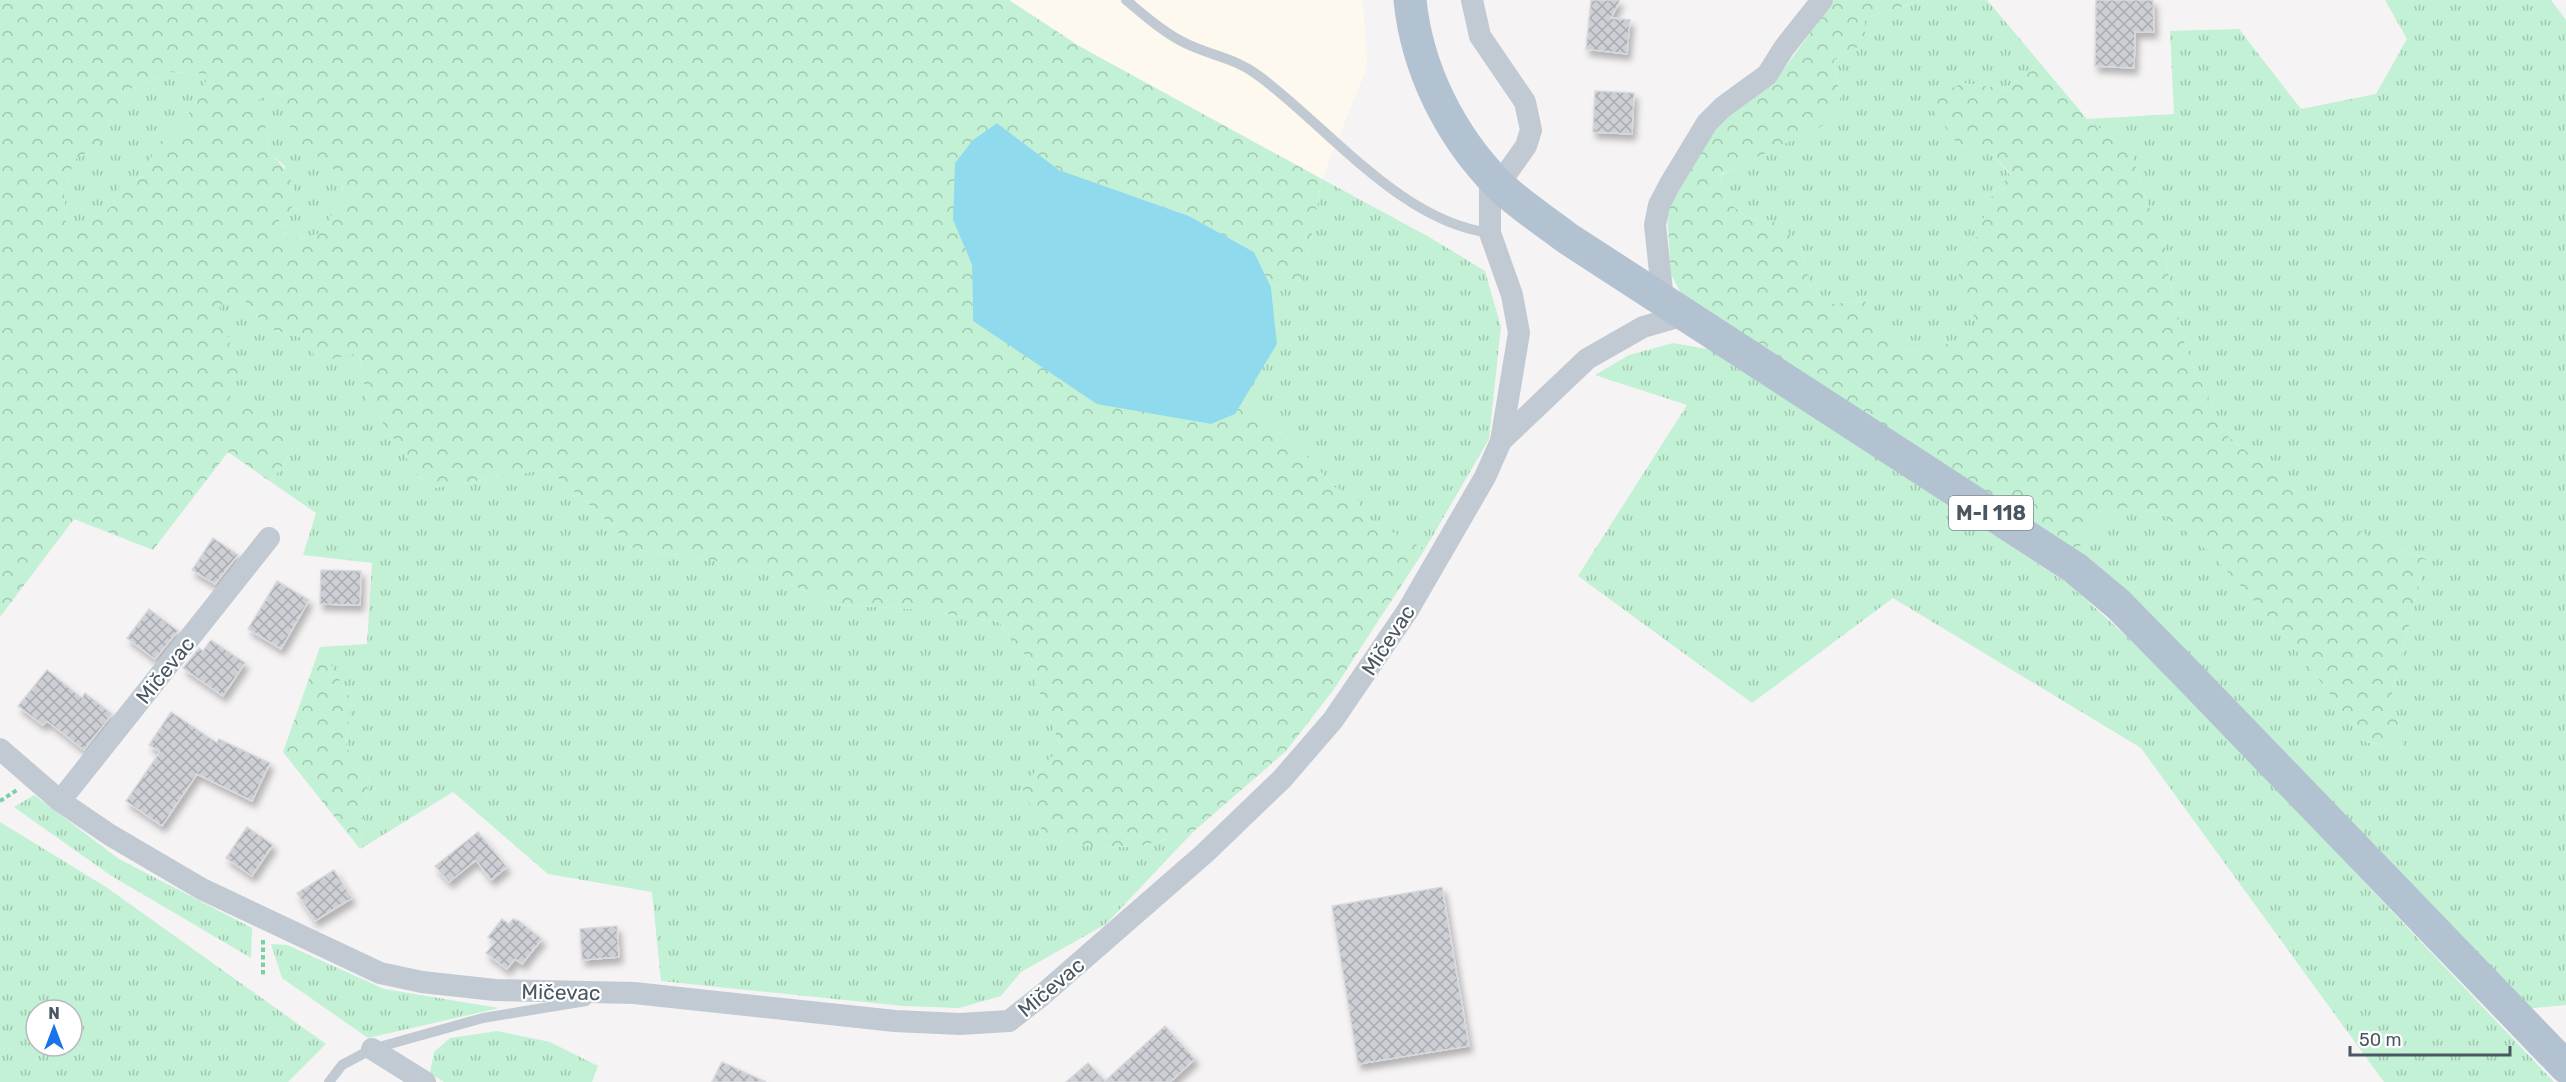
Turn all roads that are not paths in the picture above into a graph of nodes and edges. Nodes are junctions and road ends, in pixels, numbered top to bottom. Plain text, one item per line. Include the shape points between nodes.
1 (1126, 0) edge
2 (1410, 0) edge
3 (1472, 0) edge
4 (1822, 0) edge
5 (1494, 179) junction
6 (1490, 233) junction
7 (1674, 308) junction
8 (1501, 441) junction
9 (269, 538) dead end
10 (0, 749) edge
11 (60, 801) junction
12 (634, 993) junction
13 (372, 1049) junction
14 (2566, 1067) edge
15 (329, 1082) edge
16 (424, 1082) edge

1 - 6 lane via 1185,43 1226,57 1258,75 1399,194 1434,218 1470,231
2 - 5 main road, M-I 118 via 1434,91 1450,123
3 - 5 street via 1480,36 1525,102 1532,130 1526,146
4 - 7 street via 1767,75 1722,107 1707,123 1659,205 1655,225
5 - 6 street
5 - 7 main road, M-I 118 via 1567,238
6 - 8 street via 1512,295 1519,333
7 - 8 street, Mičevac via 1587,359
7 - 14 main road, M-I 118 via 2075,568 2101,590 2195,681
8 - 12 street, Mičevac via 1485,477 1408,610 1333,720 1282,779 1205,853 1009,1021 895,1021
9 - 11 street, Mičevac
10 - 11 street, Mičevac
11 - 12 street, Mičevac via 202,889 380,973 495,990
12 - 13 lane via 483,1018
13 - 15 lane via 342,1065
13 - 16 street

